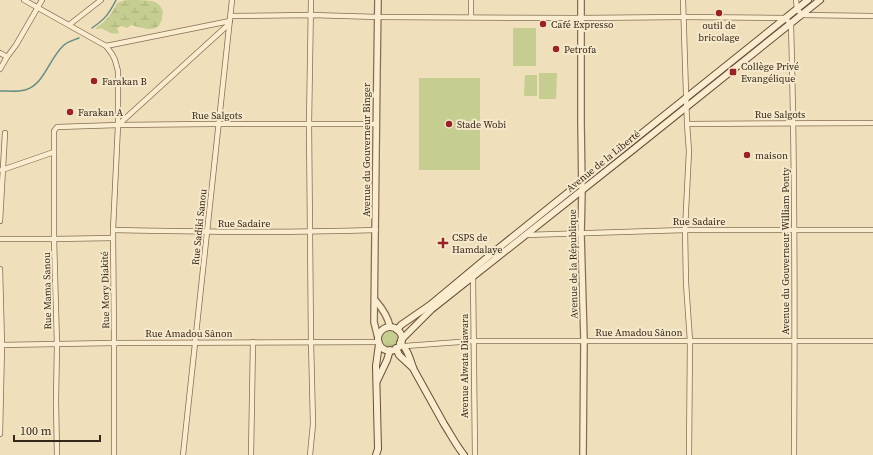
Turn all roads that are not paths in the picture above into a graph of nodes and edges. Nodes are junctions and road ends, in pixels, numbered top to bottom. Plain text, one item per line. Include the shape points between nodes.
1 (24, 0) edge
2 (42, 0) edge
3 (101, 0) edge
4 (232, 0) edge
5 (311, 0) edge
6 (378, 0) edge
7 (471, 0) edge
8 (581, 0) edge
9 (683, 0) edge
10 (796, 0) edge
11 (808, 0) edge
12 (820, 0) edge
13 (37, 8) junction
14 (796, 9) junction
15 (311, 15) junction
16 (802, 15) junction
17 (873, 16) edge
18 (378, 17) junction
19 (471, 17) junction
20 (683, 17) junction
21 (581, 18) junction
22 (785, 18) junction
23 (230, 21) junction
24 (791, 24) junction
25 (69, 25) junction
26 (106, 46) junction
27 (0, 53) edge
28 (7, 57) junction
29 (0, 69) edge
30 (686, 97) junction
31 (687, 106) junction
32 (794, 123) junction
33 (873, 123) edge
34 (219, 124) junction
35 (309, 124) junction
36 (377, 124) junction
37 (687, 124) junction
38 (118, 125) junction
39 (57, 127) joint
40 (5, 133) dead end
41 (54, 152) junction
42 (2, 170) junction
43 (582, 182) junction
44 (582, 191) junction
45 (0, 221) edge
46 (113, 230) junction
47 (376, 230) junction
48 (685, 230) junction
49 (794, 230) junction
50 (873, 230) edge
51 (310, 232) junction
52 (207, 233) junction
53 (581, 234) junction
54 (526, 235) junction
55 (113, 238) junction
56 (0, 239) edge
57 (54, 239) junction
58 (0, 269) edge
59 (473, 277) junction
60 (375, 300) junction
61 (390, 327) junction
62 (397, 330) junction
63 (584, 340) junction
64 (311, 341) junction
65 (379, 341) junction
66 (473, 341) junction
67 (690, 341) junction
68 (794, 341) junction
69 (873, 341) edge
70 (196, 342) junction
71 (254, 342) junction
72 (114, 343) junction
73 (402, 343) junction
74 (57, 344) junction
75 (1, 345) edge
76 (393, 349) junction
77 (413, 368) junction
78 (376, 382) junction
79 (0, 434) edge
80 (458, 448) junction
81 (377, 452) edge
82 (57, 455) edge
83 (114, 455) edge
84 (183, 455) edge
85 (251, 455) edge
86 (310, 455) edge
87 (381, 455) edge
88 (459, 455) edge
89 (464, 455) edge
90 (475, 455) edge
91 (583, 455) edge
92 (688, 455) edge
93 (794, 455) edge

1 - 13 street
2 - 13 street
3 - 25 street
4 - 23 street, Rue Sadiki Sanou
5 - 15 street
6 - 18 street, Avenue du Gouverneur Binger
7 - 19 street
8 - 21 street, Avenue de la République
9 - 20 street
10 - 14 street
11 - 14 main road, Avenue de la Liberté
12 - 16 main road, Avenue de la Liberté
13 - 25 street
13 - 28 street
14 - 16 street
14 - 22 main road, Avenue de la Liberté
15 - 18 street
15 - 23 street
15 - 35 street
16 - 17 street
16 - 24 main road, Avenue de la Liberté
18 - 19 street
18 - 36 street, Avenue du Gouverneur Binger
19 - 21 street
20 - 21 street
20 - 22 street
20 - 30 street
21 - 43 street, Avenue de la République
22 - 24 street
22 - 30 main road, Avenue de la Liberté
23 - 26 street
23 - 34 street, Rue Sadiki Sanou
23 - 38 street
24 - 31 main road, Avenue de la Liberté
24 - 32 street, Avenue du Gouverneur William Ponty
25 - 26 street
26 - 38 street, Rue Mory Diakité via 115,60 118,71
27 - 28 street
28 - 29 street
30 - 31 street
30 - 43 main road, Avenue de la Liberté
31 - 37 street
31 - 44 main road, Avenue de la Liberté
32 - 33 street, Rue Salgots
32 - 37 street, Rue Salgots
32 - 49 street, Avenue du Gouverneur William Ponty
34 - 35 street, Rue Salgots
34 - 38 street, Rue Salgots
34 - 52 street, Rue Sadiki Sanou
35 - 36 street, Rue Salgots
35 - 51 street
36 - 47 street, Avenue du Gouverneur Binger
37 - 48 street via 690,150
38 - 39 street, Rue Salgots
38 - 46 street, Rue Mory Diakité
39 - 41 street, Rue Mama Sanou via 54,131
40 - 42 street
41 - 42 street
41 - 57 street, Rue Mama Sanou
42 - 45 street
43 - 44 street, Avenue de la République
43 - 62 main road, Avenue de la Liberté
44 - 53 street, Avenue de la République
44 - 54 main road, Avenue de la Liberté
46 - 52 street, Rue Sadaire
46 - 55 street, Rue Mory Diakité
47 - 51 street, Rue Sadaire
47 - 60 street, Avenue du Gouverneur Binger
48 - 49 street, Rue Sadaire
48 - 53 street, Rue Sadaire
48 - 67 street
49 - 50 street, Rue Sadaire
49 - 68 street, Avenue du Gouverneur William Ponty
51 - 52 street, Rue Sadaire
51 - 64 street
52 - 70 street, Rue Sadiki Sanou
53 - 54 street, Rue Sadaire
53 - 63 street, Avenue de la République
54 - 59 main road, Avenue de la Liberté
55 - 57 street
55 - 72 street, Rue Mory Diakité
56 - 57 street
57 - 74 street, Rue Mama Sanou
58 - 75 street
59 - 66 street, Avenue Alwata Diawara
59 - 73 main road, Avenue de la Liberté via 432,309
60 - 61 street via 382,307
60 - 65 street, Avenue du Gouverneur Binger via 374,322
61 - 62 main road
61 - 65 main road via 381,331 378,335
62 - 73 main road
63 - 66 street, Rue Amadou Sânon
63 - 67 street, Rue Amadou Sânon
63 - 91 street, Avenue de la République
64 - 65 street, Rue Amadou Sânon
64 - 71 street, Rue Amadou Sânon
64 - 86 street via 313,424
65 - 76 main road via 384,349
65 - 78 main road, Avenue du Gouverneur Binger
66 - 73 street, Rue Amadou Sânon
66 - 90 street, Avenue Alwata Diawara
67 - 68 street, Rue Amadou Sânon
67 - 92 street
68 - 69 street, Rue Amadou Sânon
68 - 93 street, Avenue du Gouverneur William Ponty
70 - 71 street, Rue Amadou Sânon
70 - 72 street, Rue Amadou Sânon
70 - 84 street, Rue Sadiki Sanou
71 - 85 street
72 - 74 street, Rue Amadou Sânon
72 - 83 street, Rue Mory Diakité
73 - 76 main road
73 - 77 main road
74 - 75 street, Rue Amadou Sânon
74 - 82 street, Rue Mama Sanou
75 - 79 street
76 - 77 main road
76 - 78 main road, Avenue du Gouverneur Binger
77 - 80 main road
78 - 81 main road, Avenue du Gouverneur Binger
80 - 88 main road
80 - 89 main road
81 - 87 main road, Avenue du Gouverneur Binger

